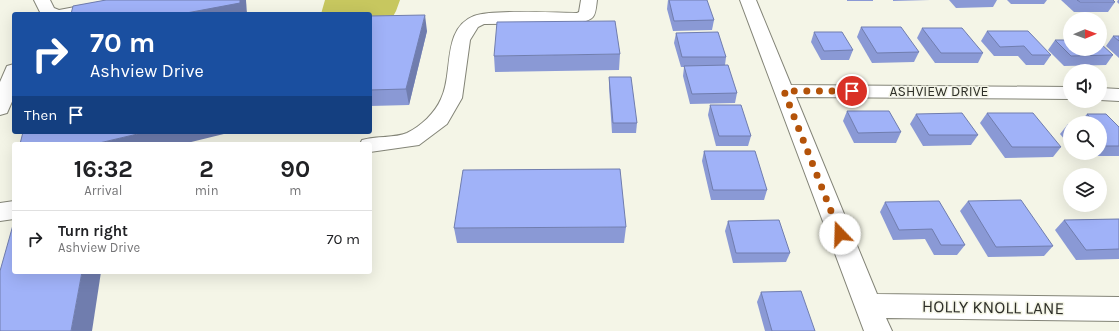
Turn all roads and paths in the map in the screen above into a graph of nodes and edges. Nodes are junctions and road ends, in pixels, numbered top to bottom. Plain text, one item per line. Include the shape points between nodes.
1 (42, 0) edge
2 (139, 0) edge
3 (589, 0) edge
4 (748, 0) edge
5 (50, 12) edge
6 (73, 12) edge
7 (12, 75) edge
8 (784, 91) junction
9 (1063, 93) edge
10 (1107, 94) edge
11 (1119, 95) edge
12 (1, 104) edge
13 (372, 145) edge
14 (12, 210) edge
15 (0, 212) edge
16 (868, 306) junction
17 (1119, 309) edge
18 (878, 331) edge

1 - 5 street
2 - 6 street
3 - 13 street via 587,15 579,18 506,18 481,20 471,24 461,40 452,98 440,119 412,140
4 - 8 street
7 - 12 street
8 - 9 street, ASHVIEW DRIVE
8 - 16 street
10 - 11 street
14 - 15 street
16 - 17 street, HOLLY KNOLL LANE
16 - 18 street

